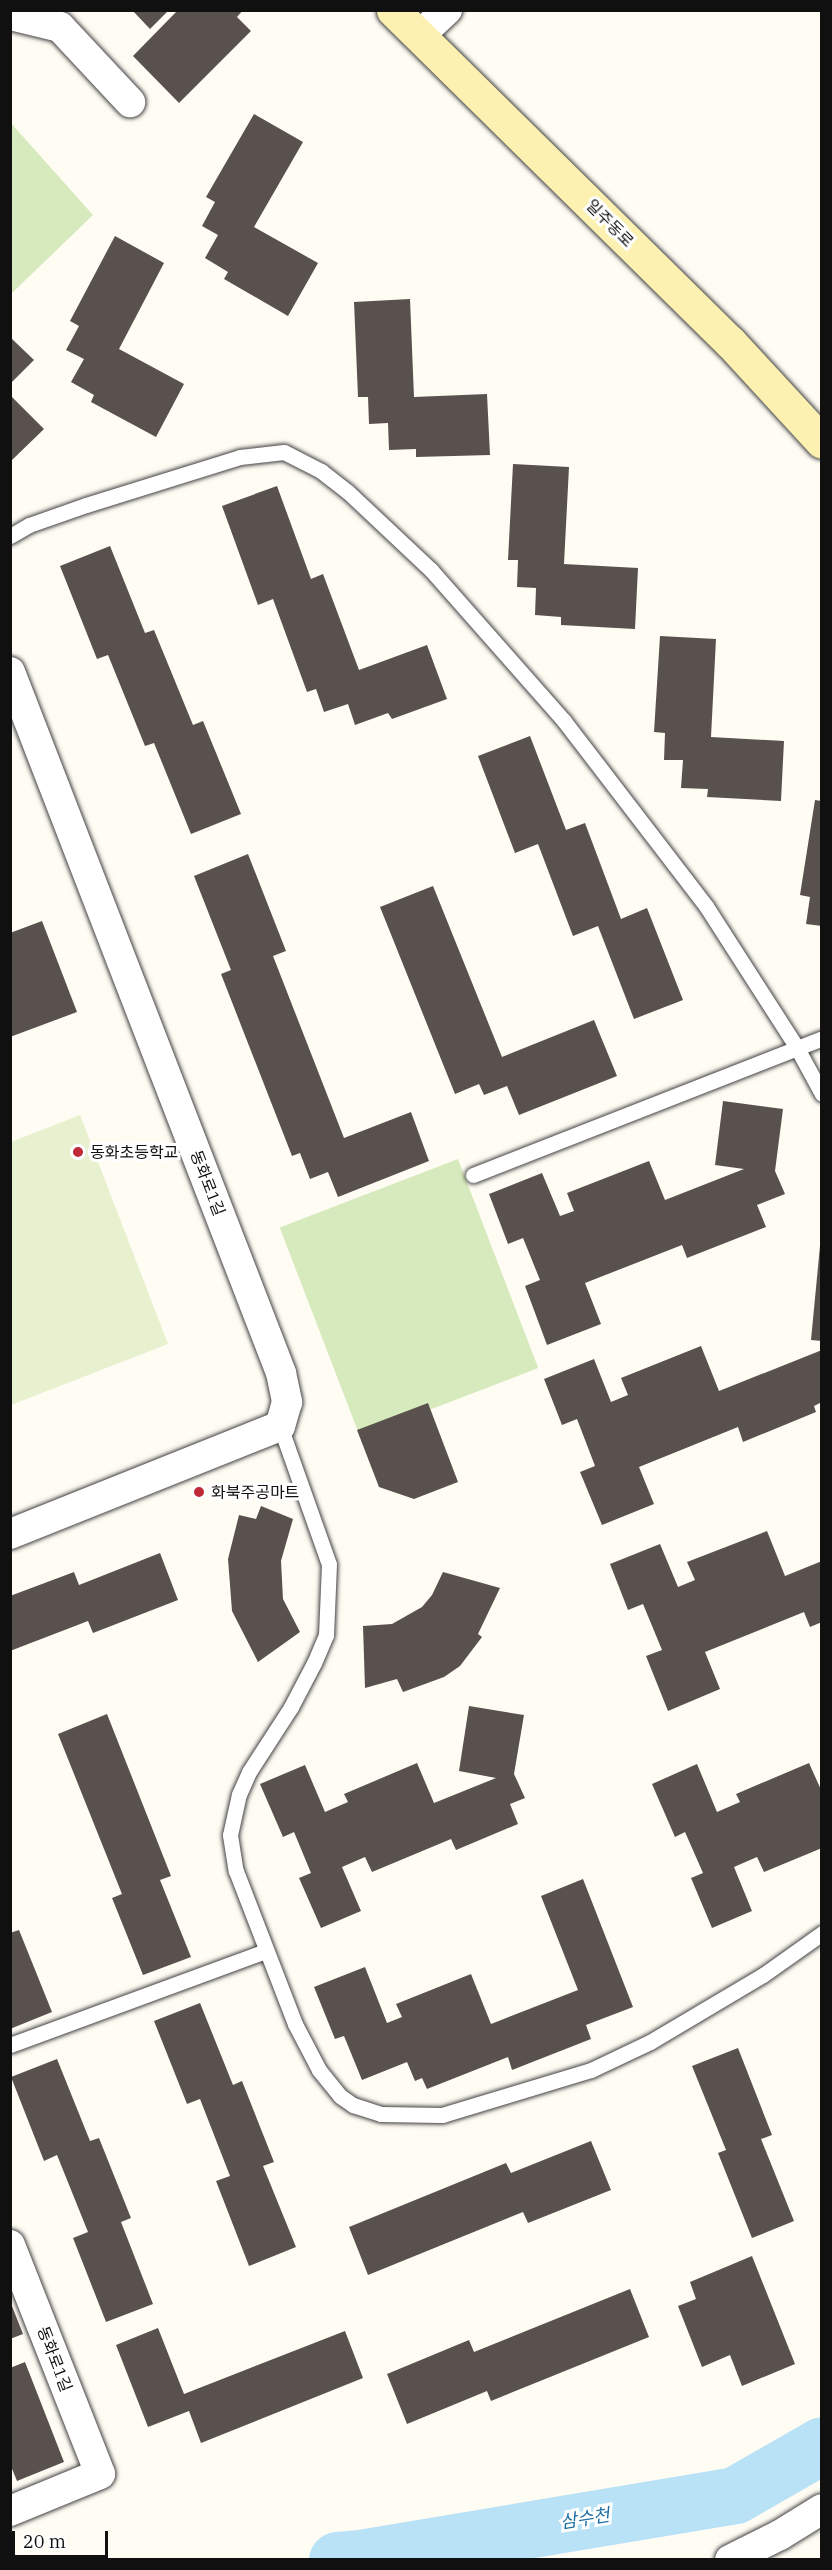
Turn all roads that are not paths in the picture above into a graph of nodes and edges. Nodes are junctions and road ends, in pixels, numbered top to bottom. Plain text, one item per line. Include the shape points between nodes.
1 (393, 10) edge
2 (447, 10) edge
3 (10, 15) edge
4 (420, 35) junction
5 (130, 102) dead end
6 (822, 442) edge
7 (10, 536) edge
8 (10, 672) edge
9 (822, 1038) edge
10 (797, 1048) junction
11 (822, 1095) edge
12 (473, 1174) dead end
13 (280, 1426) junction
14 (10, 1534) edge
15 (822, 1933) edge
16 (265, 1951) junction
17 (10, 2045) edge
18 (10, 2245) edge
19 (822, 2509) edge
20 (10, 2511) edge
21 (730, 2559) edge

1 - 4 main road, 일주동로
2 - 4 street
3 - 5 street via 60,27
4 - 6 main road, 일주동로 via 731,343
7 - 10 lane via 29,525 86,505 240,457 284,452 321,471 431,570 564,721 706,906
8 - 13 street, 동화로1길 via 281,1373 287,1402
9 - 10 lane
10 - 11 lane
10 - 12 lane
13 - 14 street
13 - 16 lane via 328,1564 326,1635 291,1707 238,1794 231,1835 236,1871
15 - 16 lane via 763,1975 650,2042 591,2070 442,2115 381,2114 353,2105 340,2096 319,2070 295,2024
16 - 17 lane
18 - 20 street, 동화로1길 via 100,2474
19 - 21 street

